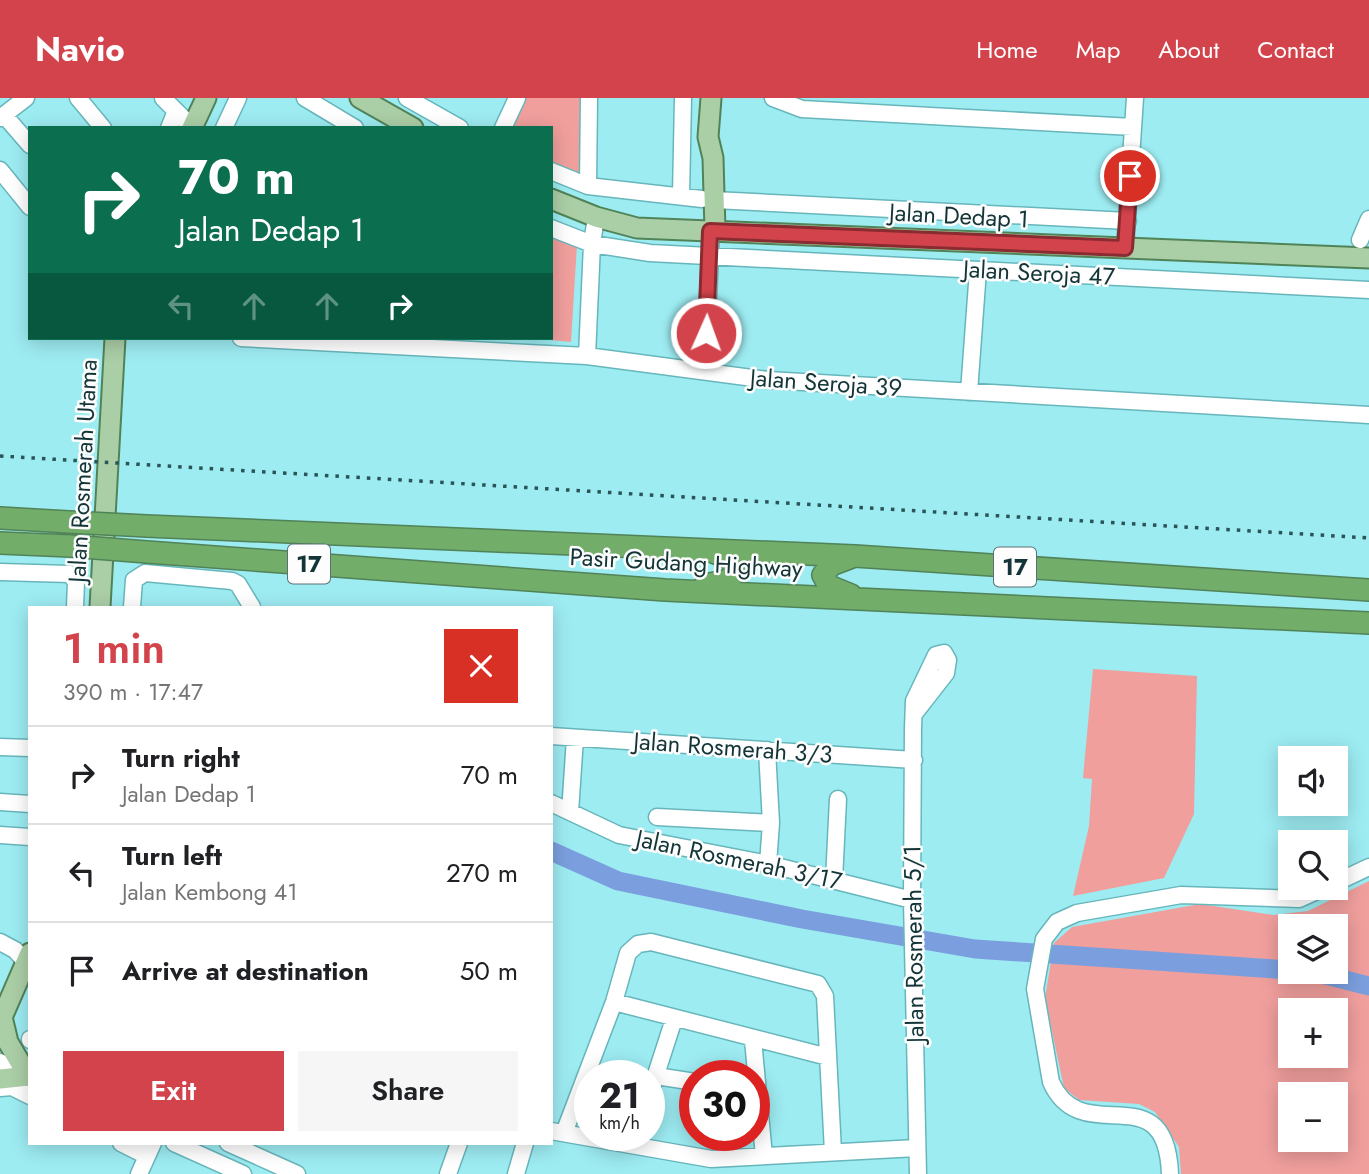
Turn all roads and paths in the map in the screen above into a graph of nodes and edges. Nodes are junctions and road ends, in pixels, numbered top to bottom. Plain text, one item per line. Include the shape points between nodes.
1 (26, 98) edge
2 (78, 98) edge
3 (163, 98) edge
4 (206, 98) edge
5 (238, 98) edge
6 (305, 98) edge
7 (360, 98) edge
8 (517, 98) edge
9 (589, 98) edge
10 (682, 98) edge
11 (711, 98) edge
12 (774, 98) edge
13 (1135, 98) edge
14 (412, 99) edge
15 (849, 105) edge
16 (176, 111) junction
17 (2, 117) edge
18 (101, 126) edge
19 (170, 126) edge
20 (191, 126) edge
21 (192, 126) edge
22 (225, 126) edge
23 (352, 126) edge
24 (409, 126) edge
25 (457, 126) edge
26 (504, 126) edge
27 (1133, 127) junction
28 (28, 143) edge
29 (0, 170) edge
30 (553, 172) edge
31 (588, 186) junction
32 (681, 196) junction
33 (553, 200) edge
34 (708, 200) junction
35 (28, 205) edge
36 (596, 217) junction
37 (1369, 219) edge
38 (1128, 221) junction
39 (553, 229) edge
40 (709, 231) junction
41 (1360, 240) dead end
42 (592, 244) junction
43 (1125, 248) junction
44 (709, 257) junction
45 (1369, 258) edge
46 (978, 270) junction
47 (1369, 290) edge
48 (115, 340) edge
49 (125, 340) edge
50 (308, 340) edge
51 (409, 343) edge
52 (587, 356) junction
53 (113, 358) junction
54 (705, 371) junction
55 (969, 393) junction
56 (1369, 415) edge
57 (0, 518) edge
58 (0, 543) edge
59 (700, 548) junction
60 (855, 556) junction
61 (0, 572) edge
62 (665, 590) junction
63 (1369, 590) edge
64 (863, 600) junction
65 (75, 606) edge
66 (100, 606) edge
67 (132, 606) edge
68 (252, 606) edge
69 (1369, 623) edge
70 (915, 714) dead end
71 (553, 736) edge
72 (575, 738) junction
73 (0, 747) edge
74 (28, 748) edge
75 (767, 750) junction
76 (914, 760) junction
77 (838, 799) dead end
78 (0, 802) edge
79 (28, 804) edge
80 (553, 804) edge
81 (570, 812) junction
82 (657, 817) dead end
83 (771, 823) junction
84 (0, 835) edge
85 (28, 837) edge
86 (768, 863) junction
87 (1369, 867) edge
88 (1348, 877) edge
89 (834, 880) junction
90 (1278, 898) edge
91 (912, 900) junction
92 (2, 948) edge
93 (28, 958) edge
94 (614, 1002) junction
95 (1, 1019) edge
96 (674, 1019) junction
97 (753, 1040) junction
98 (828, 1056) junction
99 (661, 1060) edge
100 (754, 1060) edge
101 (0, 1062) edge
102 (0, 1079) edge
103 (28, 1081) edge
104 (28, 1082) edge
105 (28, 1083) edge
106 (28, 1083) edge
107 (0, 1088) edge
108 (558, 1132) edge
109 (131, 1145) edge
110 (178, 1145) edge
111 (232, 1145) edge
112 (458, 1145) edge
113 (524, 1145) edge
114 (665, 1148) edge
115 (917, 1148) junction
116 (150, 1149) edge
117 (763, 1151) edge
118 (833, 1152) junction
119 (764, 1156) junction
120 (138, 1174) edge
121 (243, 1174) edge
122 (297, 1174) edge
123 (448, 1174) edge
124 (516, 1174) edge
125 (918, 1174) edge
126 (1170, 1174) edge

1 - 17 street
2 - 18 street
3 - 16 street
4 - 21 main road
5 - 22 street
6 - 23 street
7 - 24 main road
8 - 26 street
9 - 31 street
10 - 32 street
11 - 34 main road via 702,159
12 - 15 street via 802,109
13 - 27 street
14 - 25 street
15 - 27 street
16 - 19 street
16 - 20 street
17 - 28 street
27 - 38 street
29 - 35 street
30 - 31 street
31 - 32 street
32 - 34 street
33 - 36 main road, Jalan Dedap 1
34 - 38 street
34 - 40 main road
36 - 40 main road, Jalan Dedap 1 via 637,228
36 - 42 street
37 - 41 street
38 - 43 street
39 - 42 street, Jalan Seroja 47
40 - 43 main road, Jalan Dedap 1
40 - 44 street
42 - 44 street, Jalan Seroja 47
42 - 52 street
43 - 45 main road, Jalan Dedap 1
44 - 46 street, Jalan Seroja 47
44 - 54 street
46 - 47 street, Jalan Seroja 47
46 - 55 street
48 - 53 main road, Jalan Rosmerah Utama
49 - 53 main road
50 - 51 street, Jalan Seroja 39
51 - 52 street, Jalan Seroja 39
52 - 54 street, Jalan Seroja 39
53 - 66 main road, Jalan Rosmerah Utama
54 - 55 street, Jalan Seroja 39 via 768,380
55 - 56 street, Jalan Seroja 39
57 - 59 highway, Pasir Gudang Highway / 17, bridge
58 - 62 highway, Pasir Gudang Highway / 17, bridge
59 - 60 highway, Pasir Gudang Highway / 17
59 - 62 highway via 731,559 734,575 720,583
60 - 63 highway, Pasir Gudang Highway / 17
60 - 64 highway via 831,565 824,581
61 - 65 street via 70,574 76,582
62 - 64 highway, Pasir Gudang Highway / 17
64 - 69 highway, Pasir Gudang Highway / 17
67 - 68 street via 134,580 145,573 232,581
70 - 76 street, Jalan Rosmerah 5/1
71 - 72 street, Jalan Rosmerah 3/3
72 - 75 street, Jalan Rosmerah 3/3
72 - 81 street
73 - 74 street
75 - 76 street, Jalan Rosmerah 3/3
75 - 83 street
76 - 91 street, Jalan Rosmerah 5/1
77 - 89 street
78 - 79 street
80 - 81 street, Jalan Rosmerah 3/17
81 - 86 street, Jalan Rosmerah 3/17 via 619,835
82 - 83 street
83 - 86 street
84 - 85 street
86 - 89 street, Jalan Rosmerah 3/17
87 - 88 street
89 - 91 street, Jalan Rosmerah 3/17
90 - 126 street via 1181,895 1077,914 1057,922 1044,939 1035,989 1057,1095 1077,1112 1142,1118 1157,1126 1165,1141
91 - 115 street, Jalan Rosmerah 5/1
92 - 93 street
93 - 95 main road
94 - 96 street
94 - 98 street via 628,953 644,942 812,982 825,996
94 - 108 street
95 - 103 main road
96 - 97 street
96 - 99 street
97 - 98 street
97 - 100 street
98 - 118 street
101 - 104 street
102 - 105 main road
106 - 107 street
109 - 116 street
110 - 121 street
111 - 122 street
112 - 123 street
113 - 124 street
114 - 119 street via 711,1159
115 - 118 street
115 - 125 street, Jalan Rosmerah 5/1
116 - 120 street
117 - 119 street
118 - 119 street

